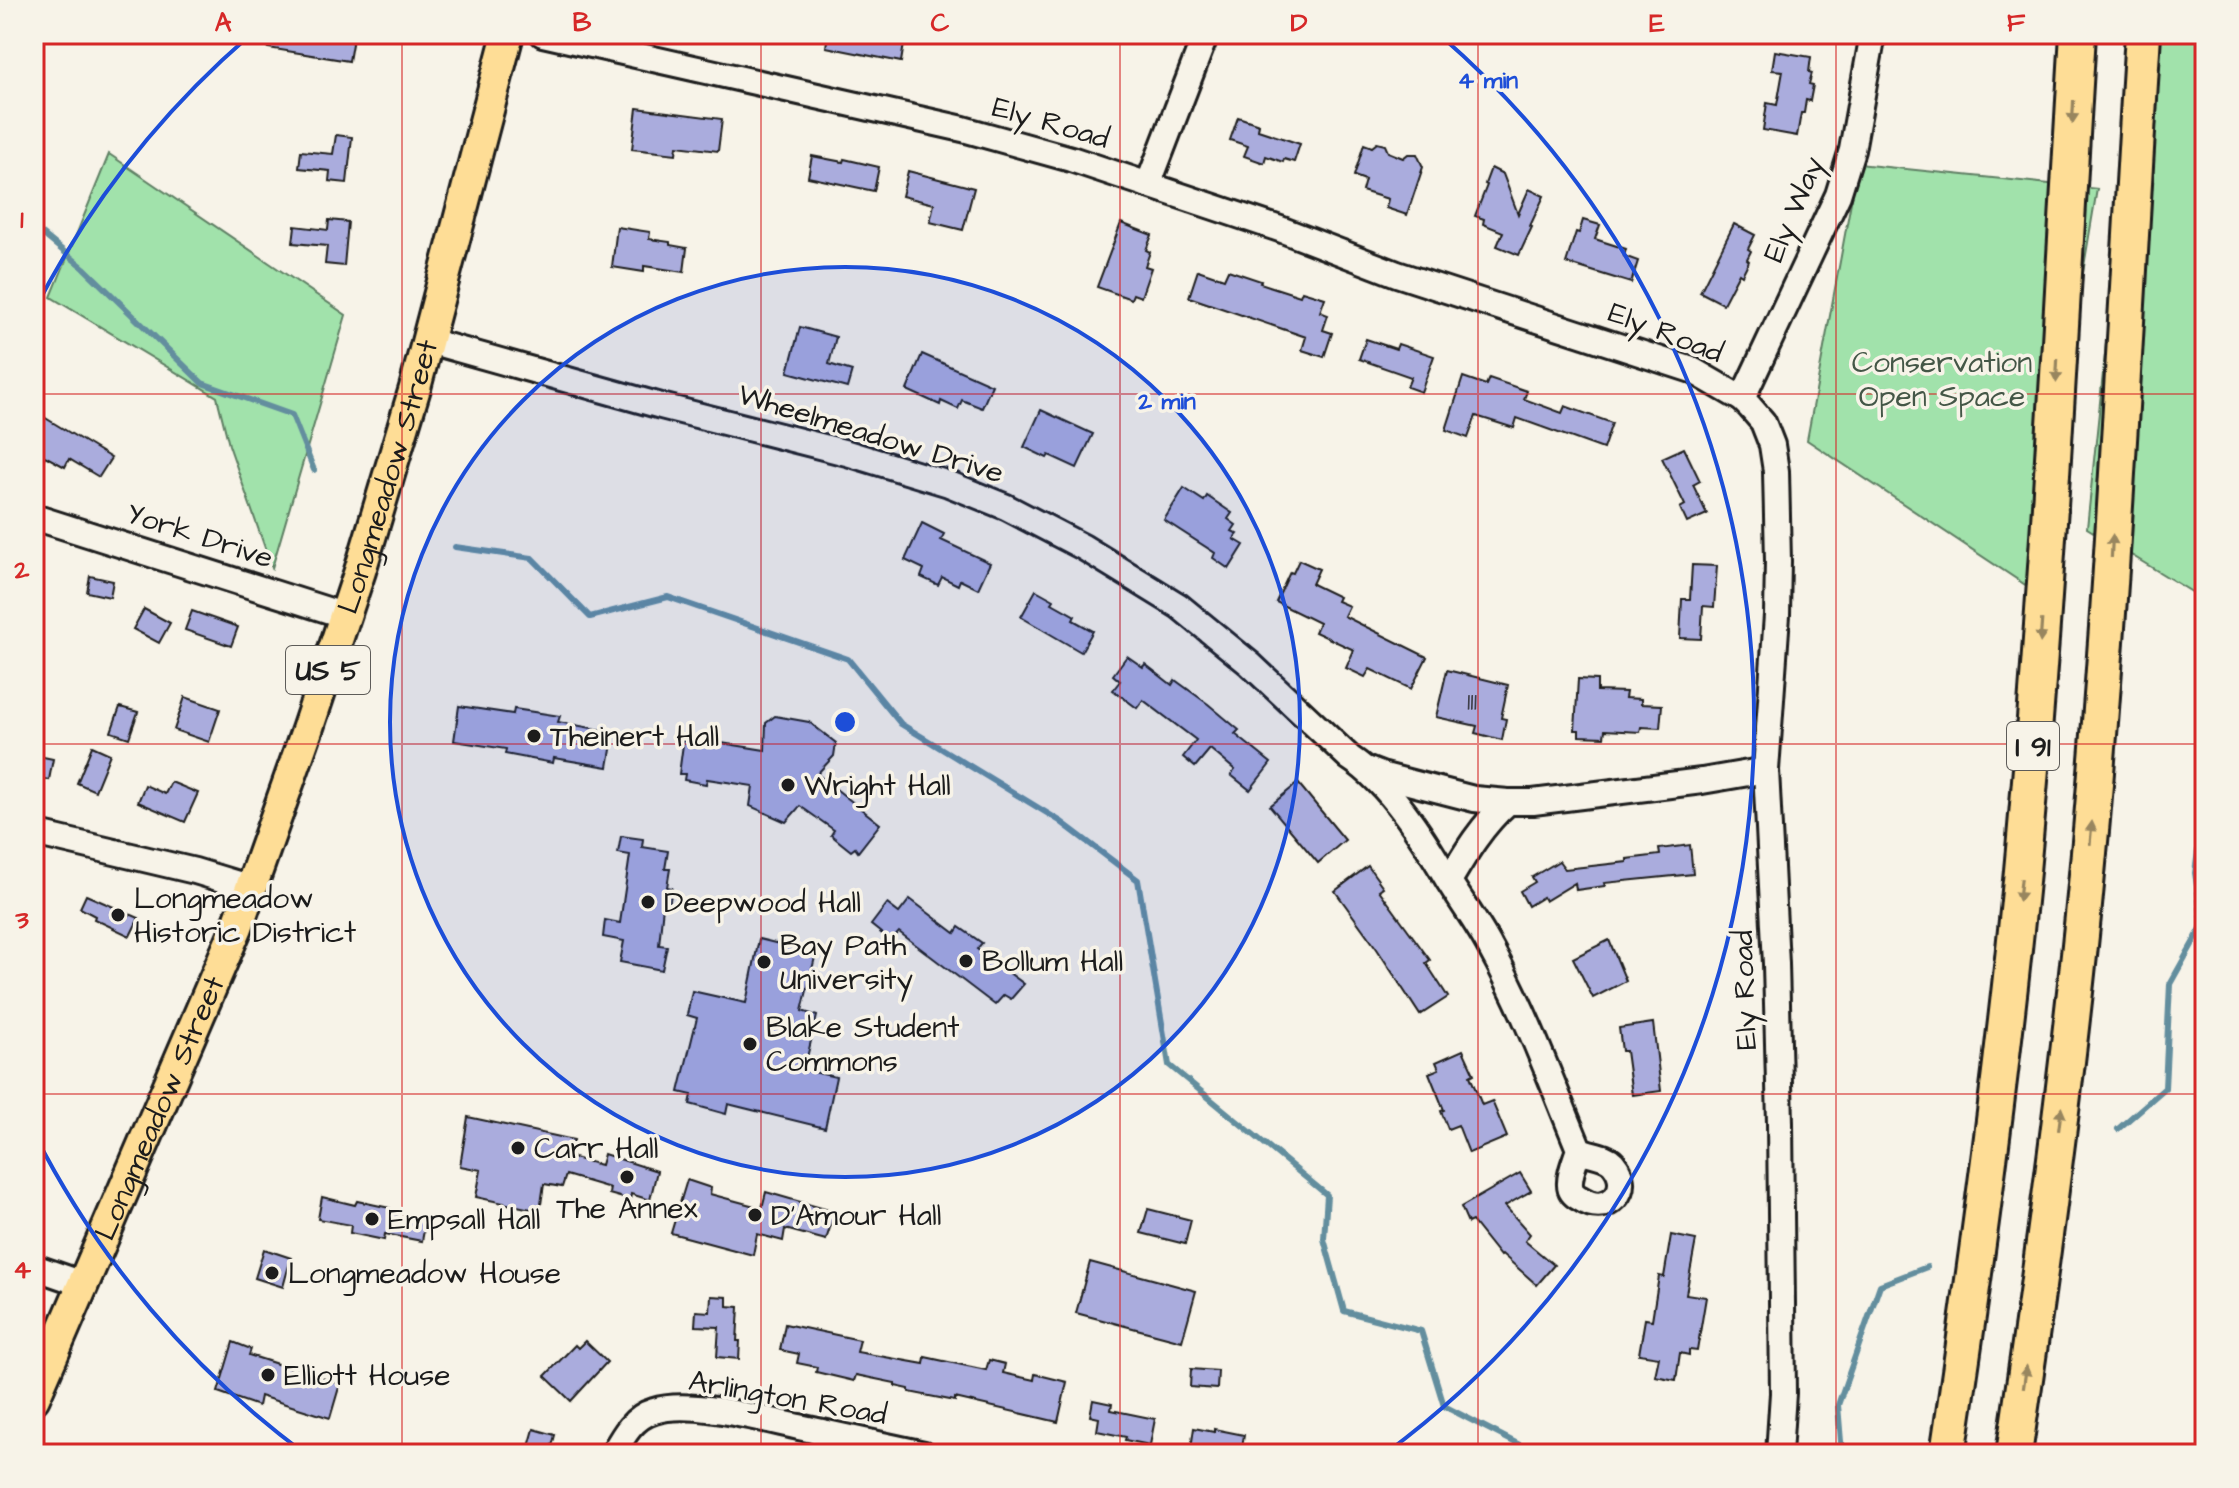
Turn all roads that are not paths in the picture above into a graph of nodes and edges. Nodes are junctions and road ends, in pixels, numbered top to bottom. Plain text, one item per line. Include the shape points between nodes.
1 (508, 34) edge
2 (543, 34) edge
3 (1206, 34) edge
4 (1873, 34) edge
5 (2078, 34) edge
6 (2143, 34) edge
7 (1148, 185) junction
8 (429, 341) junction
9 (1742, 399) junction
10 (34, 517) edge
11 (346, 616) junction
12 (1368, 770) junction
13 (1766, 770) junction
14 (1508, 802) junction
15 (34, 833) edge
16 (1449, 881) junction
17 (251, 888) junction
18 (1579, 1149) dead end
19 (34, 1267) edge
20 (83, 1284) junction
21 (34, 1398) edge
22 (613, 1454) edge
23 (924, 1454) edge
24 (1779, 1454) edge
25 (1948, 1454) edge
26 (2014, 1454) edge

1 - 8 main road, Longmeadow Street / US 5
2 - 7 street, Ely Road via 963,129
3 - 7 street
4 - 9 street, Ely Way via 1852,150 1838,195
5 -> 25 highway, I 91 via 2023,856 1988,1178
26 -> 6 highway, I 91 via 2055,1165 2090,840
7 - 9 street, Ely Road via 1397,274 1692,370
8 - 11 main road, Longmeadow Street / US 5
8 - 12 street, Wheelmeadow Drive via 847,453 1006,507 1179,606
9 - 13 street, Ely Road via 1763,422 1776,471 1777,615
10 - 11 street, York Drive
11 - 17 main road, Longmeadow Street / US 5
12 - 14 street via 1474,799
12 - 16 street, Wheelmeadow Drive
13 - 14 street
13 - 24 street, Ely Road via 1780,1123
14 - 16 street via 1472,841
15 - 17 street
16 - 18 street, Wheelmeadow Drive via 1510,987
17 - 20 main road, Longmeadow Street / US 5
19 - 20 street
20 - 21 main road, Longmeadow Street / US 5
22 - 23 street, Arlington Road via 639,1418 685,1408 751,1416

